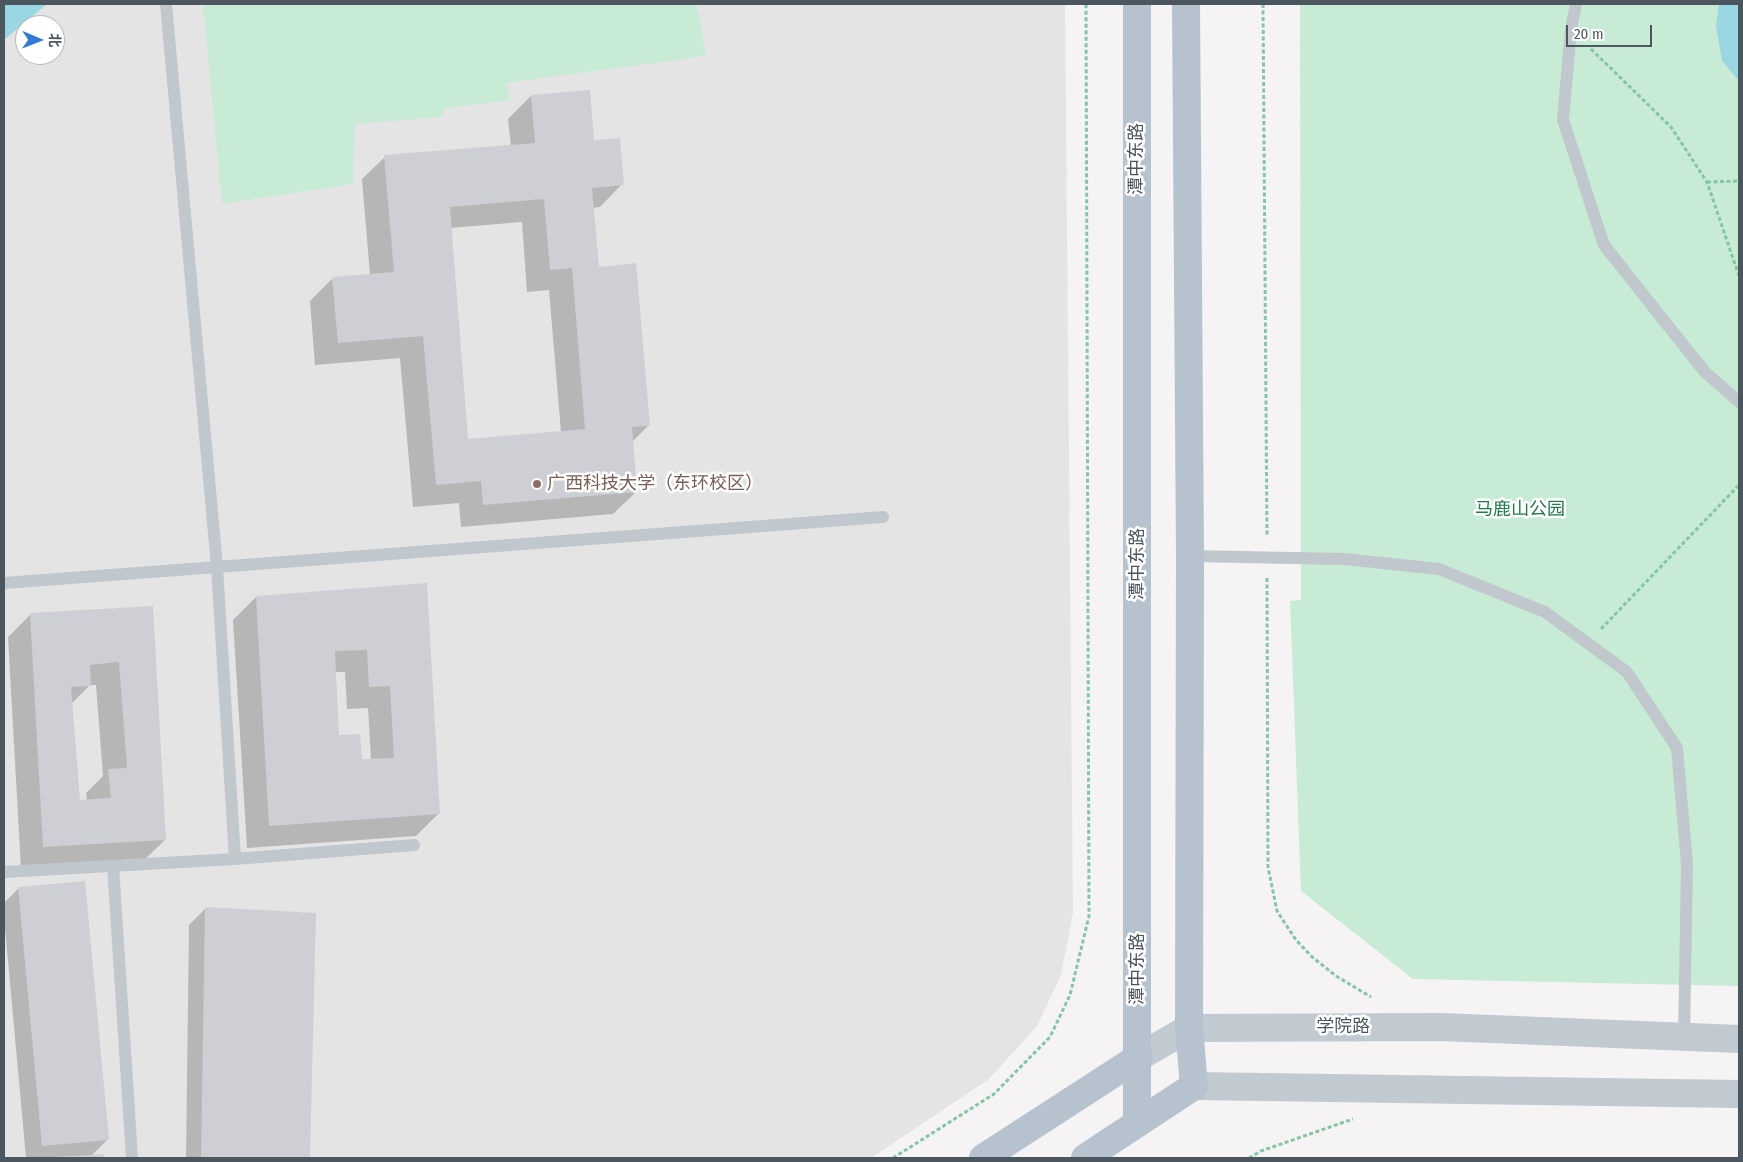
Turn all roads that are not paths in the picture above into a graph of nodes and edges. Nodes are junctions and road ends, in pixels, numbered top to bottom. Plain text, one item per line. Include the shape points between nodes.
1 (167, 4) edge
2 (1137, 4) edge
3 (1186, 4) edge
4 (1576, 4) edge
5 (1739, 402) edge
6 (883, 517) dead end
7 (1190, 556) junction
8 (217, 567) junction
9 (4, 583) edge
10 (414, 845) dead end
11 (235, 859) junction
12 (113, 866) junction
13 (4, 872) edge
14 (1190, 1028) junction
15 (1684, 1038) junction
16 (1739, 1039) edge
17 (1139, 1057) junction
18 (1194, 1086) junction
19 (1739, 1094) edge
20 (1137, 1123) junction
21 (132, 1158) edge
22 (983, 1158) edge
23 (1085, 1158) edge

1 - 8 lane
2 - 17 main road, 潭中东路
3 - 7 main road
4 - 5 lane via 1563,120 1604,245 1704,371
6 - 8 lane
7 - 14 main road
7 - 15 lane via 1344,559 1439,569 1545,612 1627,672 1677,748 1687,865
8 - 9 lane
8 - 11 lane
10 - 11 lane
11 - 12 lane
12 - 13 lane
12 - 21 lane
14 - 15 main road, 学院路 via 1441,1027
14 - 17 main road, 学院路
14 - 18 main road
15 - 16 main road, 学院路
17 - 20 main road, 潭中东路
17 - 22 main road, 学院路
18 - 19 main road
18 - 20 main road
20 - 23 main road

